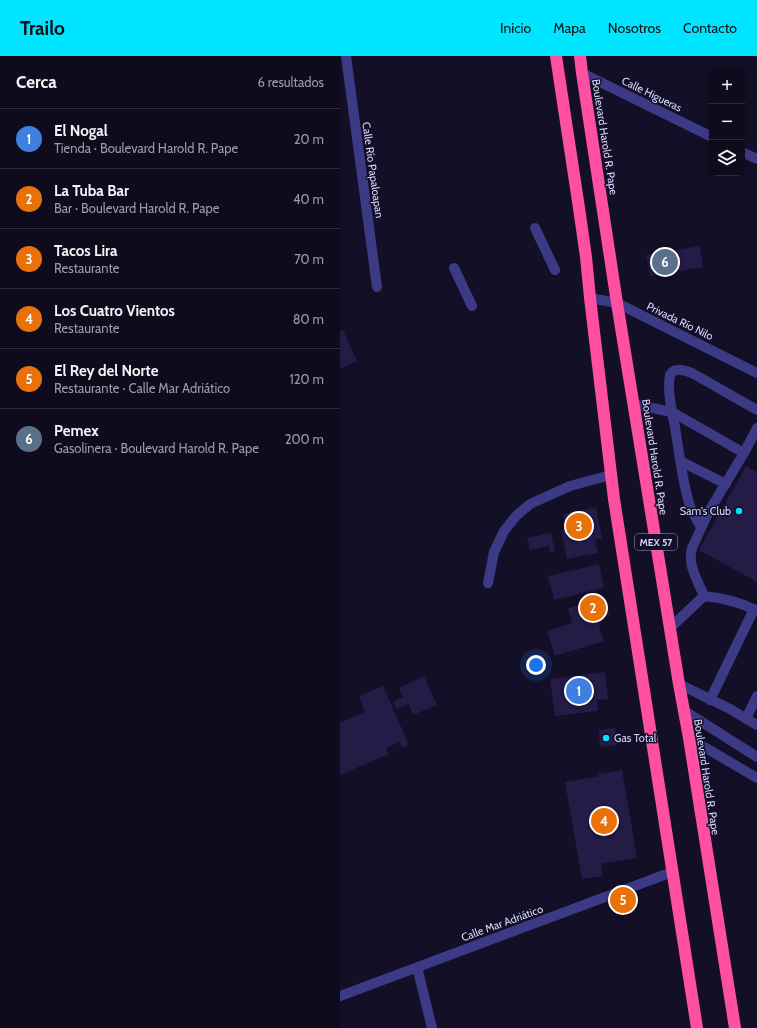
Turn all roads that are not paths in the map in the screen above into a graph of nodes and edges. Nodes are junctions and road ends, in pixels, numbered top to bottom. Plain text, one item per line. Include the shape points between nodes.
1 (346, 56) edge
2 (556, 56) edge
3 (580, 56) edge
4 (582, 73) junction
5 (709, 136) edge
6 (745, 153) edge
7 (757, 159) edge
8 (535, 228) dead end
9 (454, 268) dead end
10 (555, 270) dead end
11 (377, 287) dead end
12 (590, 298) junction
13 (617, 303) junction
14 (472, 306) dead end
15 (757, 372) edge
16 (633, 404) junction
17 (757, 410) edge
18 (672, 412) junction
19 (757, 428) edge
20 (744, 453) junction
21 (680, 461) junction
22 (611, 475) junction
23 (726, 484) junction
24 (702, 527) junction
25 (488, 583) dead end
26 (704, 596) junction
27 (756, 610) edge
28 (670, 628) junction
29 (679, 684) junction
30 (757, 696) edge
31 (710, 700) junction
32 (683, 710) junction
33 (746, 719) junction
34 (757, 725) edge
35 (688, 738) junction
36 (757, 757) edge
37 (757, 778) edge
38 (672, 872) junction
39 (417, 967) junction
40 (340, 996) edge
41 (432, 1028) edge
42 (697, 1028) edge
43 (735, 1028) edge

1 - 11 street, Calle Río Papaloapan
2 - 12 highway, MEX 57
3 - 4 highway, Boulevard Harold R. Pape / MEX 57
4 - 5 street, Calle Higueras
4 - 13 highway, Boulevard Harold R. Pape / MEX 57
6 - 7 street
8 - 10 street
9 - 14 street
12 - 13 street, Privada Río Nilo
12 - 22 highway, MEX 57
13 - 15 street, Privada Río Nilo
13 - 16 highway, Boulevard Harold R. Pape / MEX 57
16 - 18 street
16 - 28 highway, Boulevard Harold R. Pape / MEX 57
17 - 18 street via 692,373 679,369 670,375
18 - 20 street
18 - 21 street
19 - 20 street
20 - 23 street
21 - 23 street
21 - 24 street via 689,502
22 - 25 street via 570,486 530,504 516,516 494,552
22 - 38 highway, MEX 57
23 - 24 street
24 - 26 street via 690,558
26 - 27 street via 733,601
26 - 28 street
27 - 31 street
28 - 29 highway, Boulevard Harold R. Pape / MEX 57
29 - 31 street
29 - 32 highway, Boulevard Harold R. Pape / MEX 57
30 - 33 street
31 - 33 street
32 - 35 highway, Boulevard Harold R. Pape / MEX 57
32 - 36 street
33 - 34 street
35 - 37 street
35 - 43 highway, Boulevard Harold R. Pape / MEX 57
38 - 39 street, Calle Mar Adriático
38 - 42 highway, MEX 57
39 - 40 street, Calle Mar Adriático
39 - 41 street

